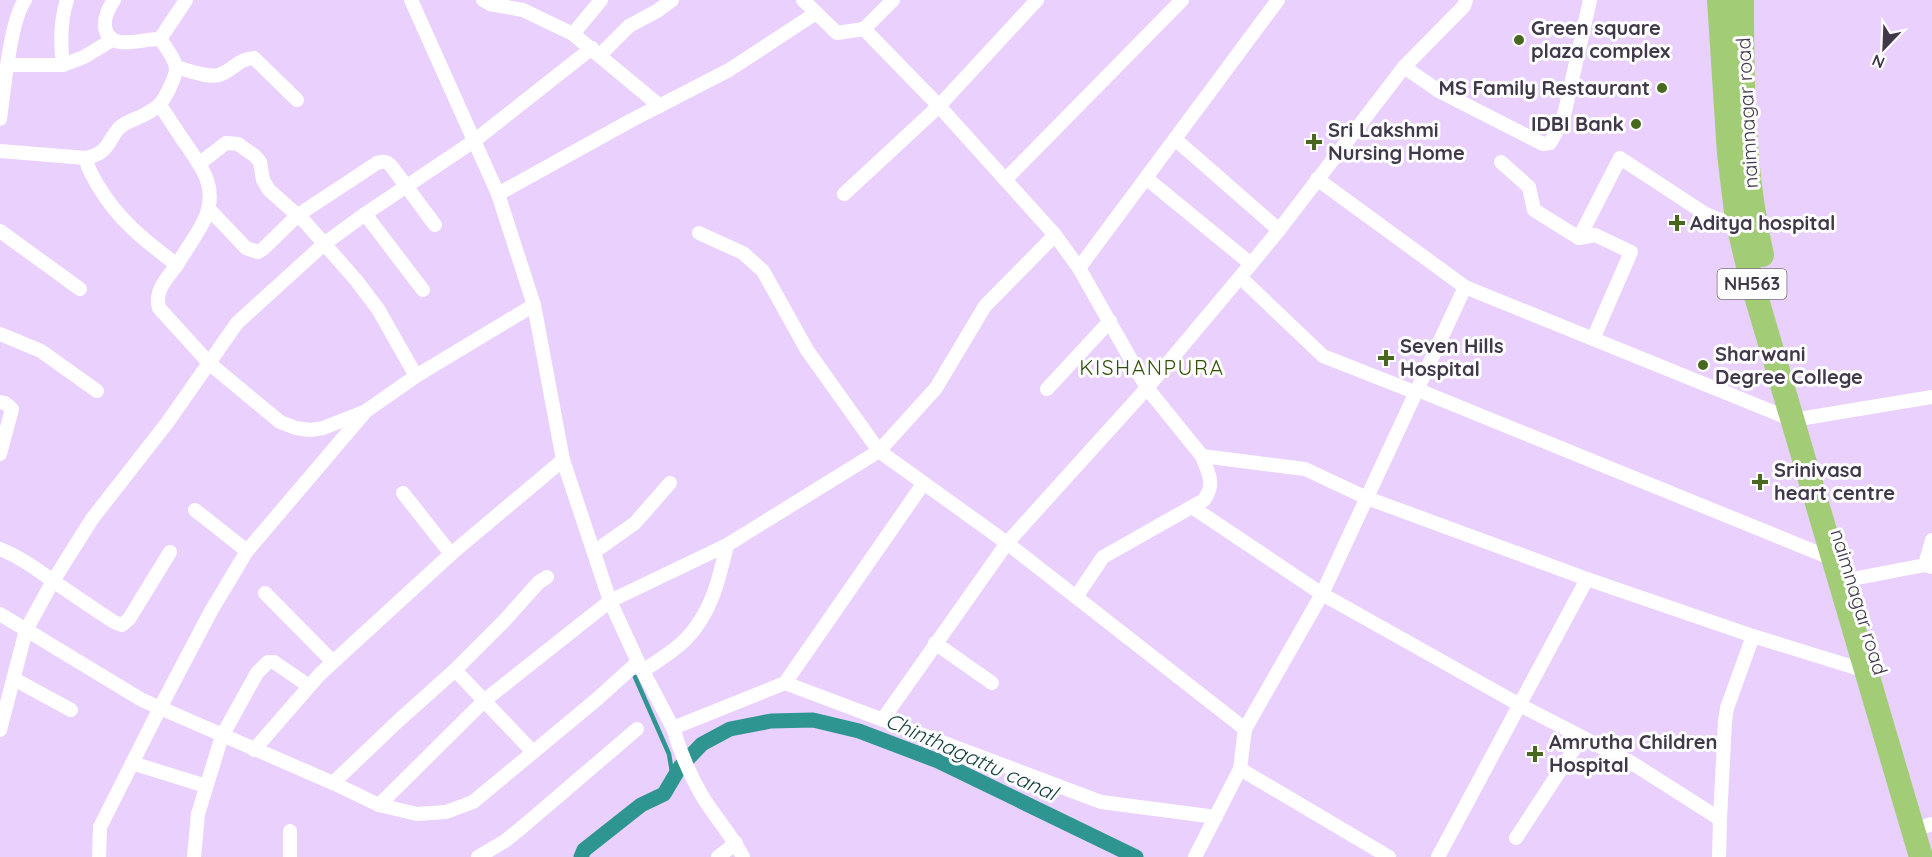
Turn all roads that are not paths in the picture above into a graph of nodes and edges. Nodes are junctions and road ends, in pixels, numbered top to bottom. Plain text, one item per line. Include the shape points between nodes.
1 (67, 0) edge
2 (114, 0) edge
3 (186, 0) edge
4 (411, 0) edge
5 (483, 0) edge
6 (601, 0) edge
7 (672, 0) edge
8 (803, 0) edge
9 (893, 0) edge
10 (1037, 0) edge
11 (1182, 0) edge
12 (1278, 0) edge
13 (1467, 0) edge
14 (1590, 0) edge
15 (1719, 0) edge
16 (1742, 0) edge
17 (19, 2) edge
18 (816, 13) junction
19 (864, 29) junction
20 (573, 34) junction
21 (160, 39) junction
22 (112, 40) junction
23 (596, 52) junction
24 (6, 57) edge
25 (63, 65) junction
26 (1404, 66) junction
27 (176, 67) junction
28 (297, 100) dead end
29 (160, 105) junction
30 (660, 106) junction
31 (939, 106) junction
32 (0, 119) edge
33 (1175, 140) junction
34 (474, 141) junction
35 (0, 151) edge
36 (87, 158) junction
37 (1501, 162) dead end
38 (200, 163) junction
39 (1146, 178) junction
40 (1006, 179) junction
41 (1317, 179) junction
42 (407, 186) junction
43 (498, 194) junction
44 (844, 194) dead end
45 (208, 208) junction
46 (365, 214) junction
47 (298, 215) junction
48 (1737, 220) junction
49 (435, 225) dead end
50 (1279, 230) junction
51 (0, 231) edge
52 (699, 233) dead end
53 (1055, 235) junction
54 (1579, 238) junction
55 (324, 244) junction
56 (177, 264) junction
57 (1251, 264) junction
58 (1079, 268) junction
59 (1240, 277) junction
60 (1466, 287) junction
61 (80, 289) dead end
62 (423, 290) dead end
63 (534, 305) junction
64 (1110, 321) junction
65 (0, 334) edge
66 (1593, 339) junction
67 (209, 363) junction
68 (416, 376) junction
69 (1147, 388) junction
70 (1047, 389) dead end
71 (97, 391) dead end
72 (1417, 392) junction
73 (1932, 397) edge
74 (0, 402) edge
75 (366, 411) junction
76 (1799, 419) junction
77 (879, 451) junction
78 (0, 454) edge
79 (1202, 456) junction
80 (563, 460) junction
81 (670, 483) dead end
82 (923, 484) junction
83 (403, 493) dead end
84 (1367, 498) junction
85 (1192, 507) junction
86 (195, 510) dead end
87 (1932, 540) edge
88 (1007, 543) junction
89 (727, 545) junction
90 (0, 549) edge
91 (247, 551) junction
92 (170, 552) dead end
93 (594, 552) junction
94 (451, 554) junction
95 (1833, 559) junction
96 (1928, 566) edge
97 (547, 577) dead end
98 (1587, 579) junction
99 (1852, 579) junction
100 (53, 581) junction
101 (265, 593) dead end
102 (1322, 594) junction
103 (1076, 597) junction
104 (610, 601) junction
105 (0, 614) edge
106 (26, 630) junction
107 (1753, 636) junction
108 (935, 643) junction
109 (333, 662) junction
110 (641, 666) junction
111 (455, 670) junction
112 (1866, 670) junction
113 (14, 679) junction
114 (785, 682) junction
115 (992, 683) dead end
116 (309, 686) junction
117 (485, 700) junction
118 (1520, 705) junction
119 (160, 708) junction
120 (71, 710) dead end
121 (884, 719) junction
122 (637, 729) dead end
123 (1245, 729) junction
124 (0, 730) edge
125 (675, 733) junction
126 (222, 735) junction
127 (1582, 737) junction
128 (254, 750) junction
129 (533, 752) junction
130 (132, 763) junction
131 (1240, 769) junction
132 (333, 783) junction
133 (206, 786) junction
134 (380, 805) junction
135 (1216, 817) junction
136 (1720, 819) junction
137 (290, 831) dead end
138 (1930, 833) edge
139 (1516, 838) dead end
140 (736, 843) junction
141 (1196, 856) edge
142 (99, 857) edge
143 (194, 857) edge
144 (290, 857) edge
145 (478, 857) edge
146 (718, 857) edge
147 (743, 857) edge
148 (1389, 857) edge
149 (1438, 857) edge
150 (1719, 857) edge
151 (1921, 857) edge

1 - 25 street via 61,26
2 - 22 street via 105,22
3 - 21 street
4 - 34 street
5 - 20 street via 523,10
6 - 20 street
7 - 23 street
8 - 18 street
9 - 19 street
10 - 31 street
11 - 40 street
12 - 33 street
13 - 26 street
14 - 26 street via 1563,120 1550,143 1543,144 1439,91
15 - 48 highway, NH563
16 - 76 highway, naimnagar road / NH563 via 1746,125 1756,231
17 - 24 street
18 - 19 street via 837,33
18 - 30 street via 729,70
19 - 31 street
20 - 23 street
21 - 22 street via 118,43
21 - 27 street
22 - 25 street
23 - 30 street
23 - 34 street
24 - 25 street
24 - 32 street
26 - 41 street
27 - 28 street via 211,76 244,58 254,58
27 - 29 street
29 - 36 street via 124,124 103,151
29 - 38 street
30 - 43 street
31 - 40 street
31 - 44 street
33 - 39 street
33 - 50 street
34 - 42 street
34 - 43 street
35 - 36 street
36 - 56 street via 87,167 118,215
37 - 54 street via 1529,187 1534,210
38 - 45 street via 210,190
38 - 47 street via 226,143 238,144 260,162 269,190
39 - 57 street
39 - 58 street
40 - 53 street
41 - 50 street
41 - 60 street
42 - 46 street
42 - 47 street via 383,161
42 - 49 street
43 - 63 street
45 - 47 street via 246,248 258,252
45 - 56 street
46 - 55 street
46 - 62 street
47 - 55 street
48 - 54 street via 1718,220 1704,213 1620,158
48 - 76 highway, NH563 via 1751,279
50 - 57 street
51 - 61 street
52 - 77 street via 743,253 763,271 807,350
53 - 58 street
53 - 77 street via 986,306 936,388
54 - 66 street via 1595,235 1631,252
55 - 67 street via 237,323
55 - 68 street via 378,309
56 - 67 street via 159,291 159,308
57 - 59 street
58 - 64 street
59 - 69 street
59 - 72 street via 1323,356
60 - 66 street
60 - 72 street
63 - 68 street
63 - 80 street
64 - 69 street
64 - 70 street
65 - 71 street via 41,351
66 - 76 street
67 - 75 street via 280,422 296,428 323,428
67 - 100 street via 92,519
68 - 75 street
69 - 79 street
69 - 88 street
72 - 84 street
72 - 95 street
73 - 76 street
74 - 78 street via 12,409
75 - 91 street
76 - 95 highway, NH563
76 - 99 highway, naimnagar road / NH563
77 - 82 street
77 - 89 street
79 - 84 street via 1305,469
79 - 85 street via 1211,489 1204,500
80 - 93 street
80 - 94 street
81 - 93 street via 635,523
82 - 88 street
82 - 114 street
83 - 94 street
84 - 98 street
84 - 102 street
85 - 102 street
85 - 103 street via 1103,557
86 - 91 street
87 - 96 street
88 - 103 street
88 - 108 street
89 - 104 street
89 - 110 street via 715,592 694,630 677,647
90 - 100 street via 18,556
91 - 119 street
92 - 100 street via 123,625
93 - 104 street
94 - 109 street
95 - 112 highway, NH563
96 - 99 street
97 - 111 street
98 - 107 street
98 - 118 street
99 - 138 highway, naimnagar road / NH563
100 - 106 street
101 - 109 street
102 - 118 street
102 - 123 street
103 - 123 street
104 - 110 street
104 - 117 street
105 - 106 street
106 - 113 street
106 - 119 street
107 - 112 street
107 - 136 street via 1726,715
108 - 115 street
108 - 121 street
109 - 116 street
110 - 125 street
110 - 129 street
111 - 117 street
111 - 132 street
112 - 151 highway, NH563
113 - 120 street
113 - 124 street
114 - 121 street
114 - 125 street
116 - 126 street via 274,662 268,662 257,673
116 - 128 street
117 - 129 street
117 - 134 street
118 - 127 street
118 - 149 street
119 - 126 street
119 - 130 street
121 - 135 street via 1101,802
122 - 145 street via 505,842
123 - 131 street
125 - 140 street via 700,793
126 - 128 street
126 - 133 street
127 - 136 street
127 - 139 street
128 - 132 street
129 - 134 street via 473,802 459,808 417,814
130 - 133 street
130 - 142 street via 100,827
131 - 135 street
131 - 148 street
132 - 134 street
133 - 143 street via 198,814
135 - 141 street
136 - 150 street
137 - 144 street
140 - 146 street
140 - 147 street

